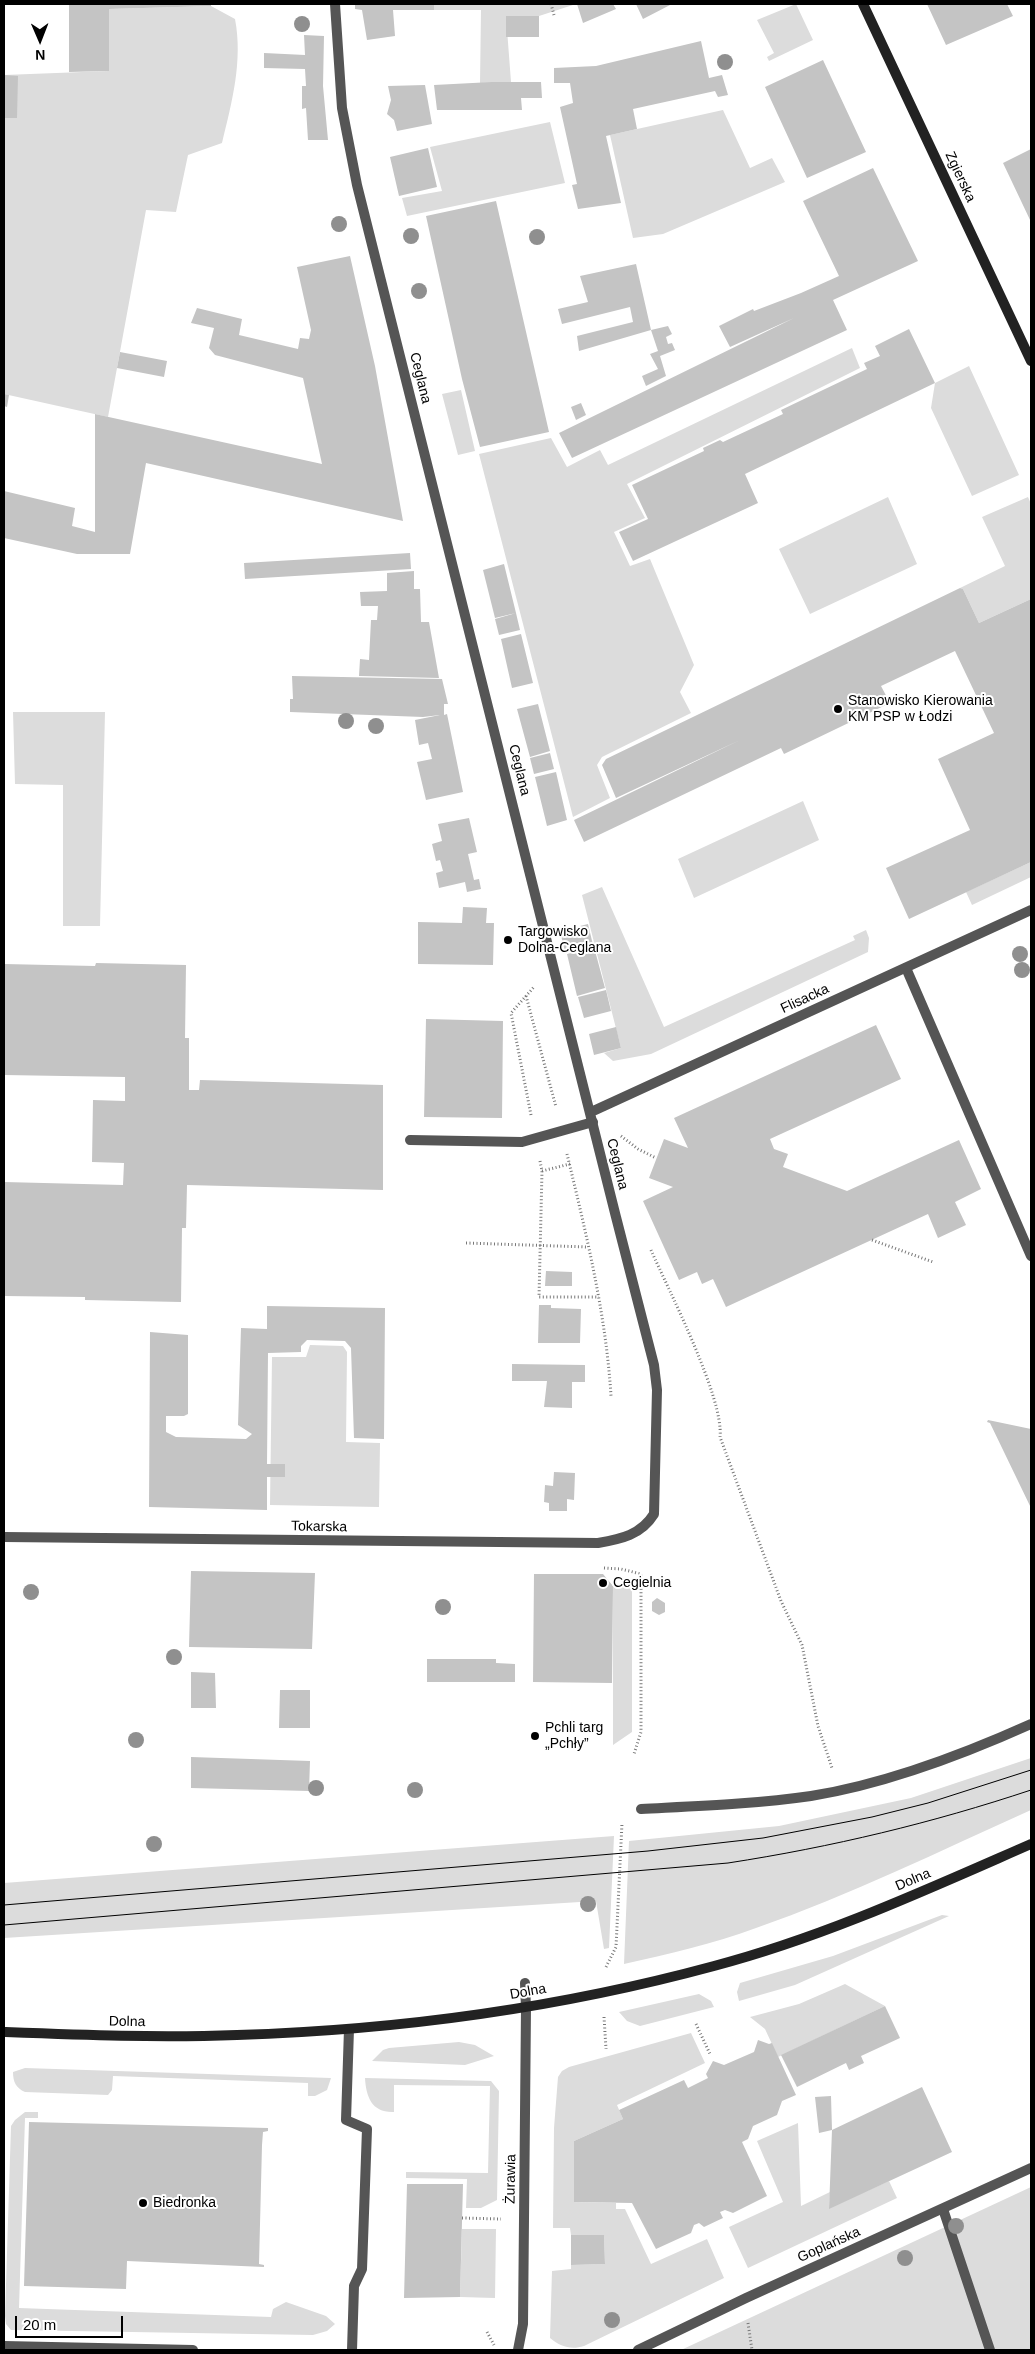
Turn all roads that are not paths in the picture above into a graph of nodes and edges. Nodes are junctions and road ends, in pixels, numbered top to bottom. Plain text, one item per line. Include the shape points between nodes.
1 (336, 4) edge
2 (863, 4) edge
3 (1031, 361) edge
4 (1031, 910) edge
5 (906, 968) junction
6 (592, 1117) junction
7 (410, 1140) dead end
8 (1031, 1256) edge
9 (632, 1534) joint
10 (4, 1537) edge
11 (1031, 1724) edge
12 (641, 1809) dead end
13 (1031, 1844) edge
14 (525, 1983) dead end
15 (526, 2008) junction
16 (349, 2029) junction
17 (4, 2032) edge
18 (1031, 2168) edge
19 (943, 2209) junction
20 (4, 2346) edge
21 (27, 2348) edge
22 (193, 2350) edge
23 (352, 2350) edge
24 (518, 2350) edge
25 (638, 2350) edge
26 (990, 2350) edge

1 - 6 street, Ceglana via 342,108 357,185
2 - 3 street, Zgierska
4 - 5 street, Flisacka
5 - 6 street, Flisacka
5 - 8 street
6 - 7 street, Flisacka via 562,1132 522,1142
6 - 9 street, Ceglana via 651,1346 657,1390 654,1514 646,1527
9 - 10 street, Tokarska via 598,1543
11 - 12 street via 918,1768 812,1796
13 - 15 street, Dolna via 818,1933 716,1966
14 - 15 street, Żurawia
15 - 16 street, Dolna
15 - 24 street, Żurawia via 523,2324
16 - 17 street, Dolna via 200,2036
16 - 23 street via 346,2120 367,2129 362,2269 354,2286
18 - 19 street, Goplańska
19 - 25 street, Goplańska
19 - 26 street
20 - 21 street
21 - 22 street

